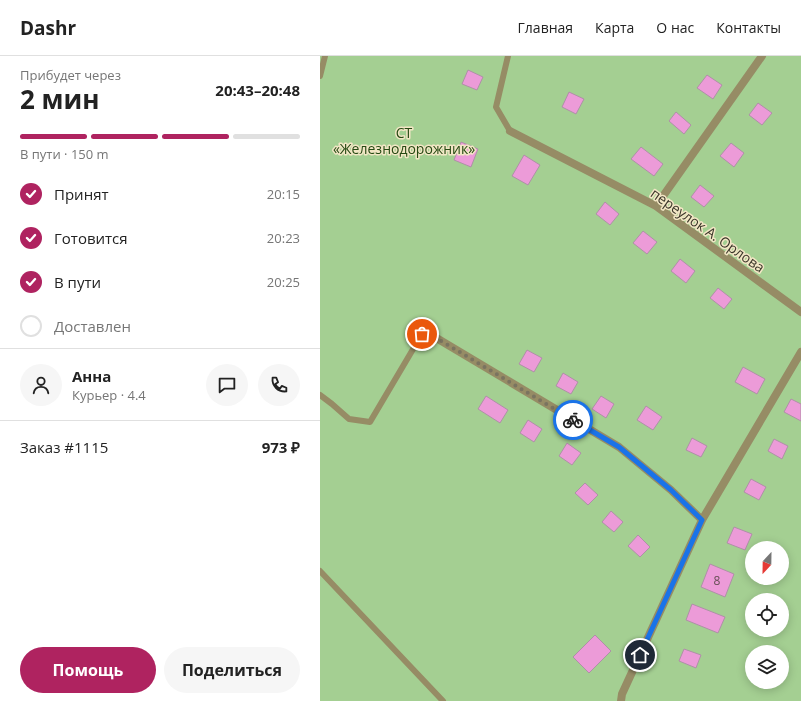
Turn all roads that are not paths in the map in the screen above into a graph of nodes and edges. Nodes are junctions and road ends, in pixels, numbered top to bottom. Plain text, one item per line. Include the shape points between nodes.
1 (325, 56) edge
2 (508, 56) edge
3 (762, 56) edge
4 (320, 76) edge
5 (510, 131) joint
6 (656, 206) junction
7 (801, 312) edge
8 (428, 333) joint
9 (801, 352) edge
10 (320, 395) edge
11 (702, 520) junction
12 (320, 571) edge
13 (621, 698) edge
14 (444, 701) edge

1 - 4 lane
2 - 5 lane via 496,107
3 - 6 street
5 - 6 street, переулок А. Орлова
6 - 7 street, переулок А. Орлова
8 - 10 lane via 422,334 370,422 349,419
8 - 11 street via 619,447 671,490
9 - 11 street
11 - 13 street
12 - 14 lane

